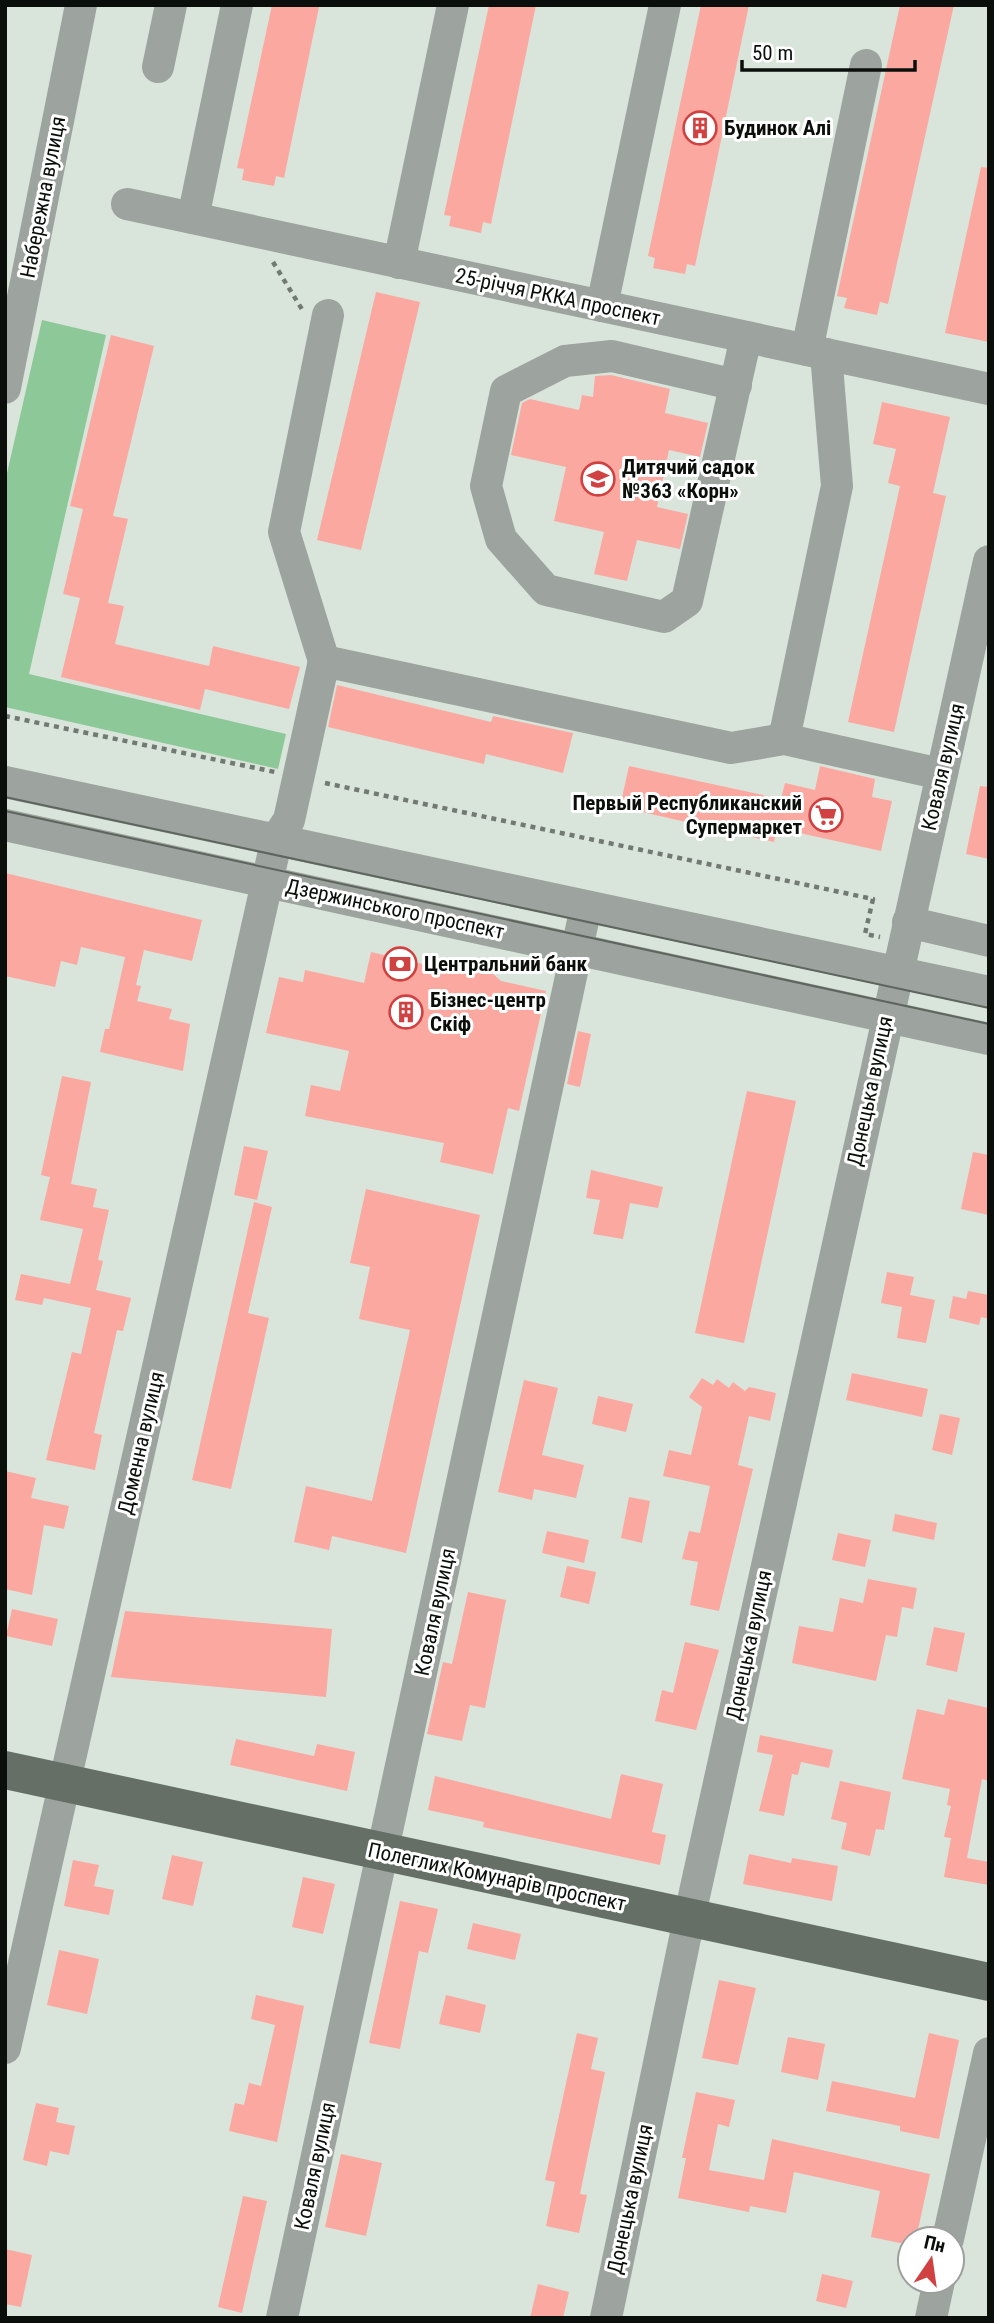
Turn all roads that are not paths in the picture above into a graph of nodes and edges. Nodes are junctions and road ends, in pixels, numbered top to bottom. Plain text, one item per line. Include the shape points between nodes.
1 (81, 5) edge
2 (172, 5) edge
3 (237, 5) edge
4 (453, 5) edge
5 (665, 5) edge
6 (866, 65) dead end
7 (158, 67) dead end
8 (127, 204) dead end
9 (193, 218) junction
10 (399, 262) junction
11 (16, 275) edge
12 (602, 306) junction
13 (325, 328) road end
14 (746, 337) junction
15 (817, 352) junction
16 (736, 385) junction
17 (5, 388) edge
18 (989, 389) edge
19 (989, 561) edge
20 (324, 660) junction
21 (783, 739) junction
22 (941, 774) junction
23 (5, 782) edge
24 (5, 825) edge
25 (276, 838) junction
26 (267, 881) junction
27 (586, 906) junction
28 (906, 932) junction
29 (989, 941) edge
30 (578, 948) junction
31 (896, 972) junction
32 (989, 992) edge
33 (886, 1018) junction
34 (989, 1039) edge
35 (5, 1770) edge
36 (64, 1783) junction
37 (383, 1853) junction
38 (689, 1919) junction
39 (989, 1982) edge
40 (5, 2048) edge
41 (989, 2053) edge
42 (951, 2225) edge
43 (936, 2295) edge
44 (282, 2318) edge
45 (606, 2318) edge
46 (931, 2318) edge

1 - 11 street, Набережна вулиця
2 - 7 street
3 - 9 street
4 - 10 street
5 - 12 street
6 - 15 street
8 - 9 street, 25-річчя РККА проспект
9 - 10 street, 25-річчя РККА проспект
10 - 12 street, 25-річчя РККА проспект
11 - 17 street, Набережна вулиця
12 - 14 street, 25-річчя РККА проспект
13 - 20 street via 284,532
14 - 15 street, 25-річчя РККА проспект
14 - 16 street
15 - 18 street, 25-річчя РККА проспект
15 - 21 street via 837,486
16 - 16 street via 687,601 664,617 546,590 501,539 486,486 506,391 565,361 612,356
19 - 22 street, Коваля вулиця
20 - 21 street via 731,748
20 - 25 street, Доменна вулиця via 289,820
21 - 22 street
22 - 28 street, Коваля вулиця
23 - 25 street, Дзержинського проспект
24 - 26 street, Дзержинського проспект
25 - 26 street, Доменна вулиця
25 - 27 street, Дзержинського проспект
26 - 30 street, Дзержинського проспект
26 - 36 street, Доменна вулиця
27 - 30 street, Коваля вулиця
27 - 31 street, Дзержинського проспект
28 - 29 street
28 - 31 street, Коваля вулиця
30 - 33 street, Дзержинського проспект
30 - 37 street, Коваля вулиця
31 - 32 street, Дзержинського проспект
31 - 33 street, Донецька вулиця
33 - 34 street, Дзержинського проспект
33 - 38 street, Донецька вулиця
35 - 36 main road, Полеглих Комунарів проспект
36 - 37 main road, Полеглих Комунарів проспект
36 - 40 street, Доменна вулиця
37 - 38 main road, Полеглих Комунарів проспект
37 - 44 street, Коваля вулиця
38 - 39 main road, Полеглих Комунарів проспект
38 - 45 street, Донецька вулиця
41 - 42 street
43 - 46 street

